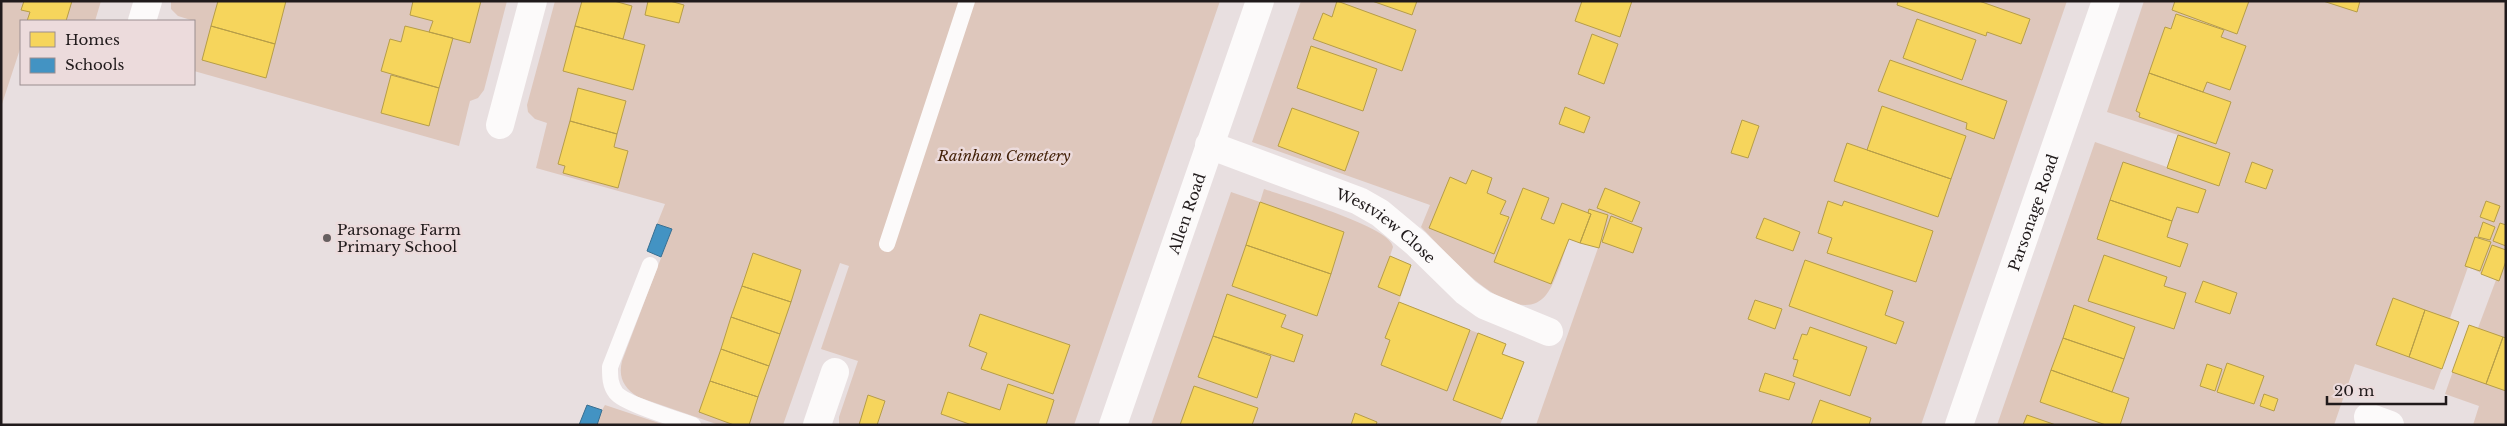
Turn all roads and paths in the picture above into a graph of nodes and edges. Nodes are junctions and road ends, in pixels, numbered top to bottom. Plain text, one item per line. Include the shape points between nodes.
1 (148, 1) edge
2 (533, 1) edge
3 (967, 1) edge
4 (1260, 1) edge
5 (2106, 1) edge
6 (142, 20) edge
7 (500, 125) dead end
8 (1209, 145) junction
9 (887, 244) dead end
10 (650, 265) dead end
11 (1549, 332) dead end
12 (835, 372) dead end
13 (693, 425) edge
14 (817, 425) edge
15 (1113, 425) edge
16 (1960, 425) edge

1 - 6 street
2 - 7 street
3 - 9 lane
4 - 8 street, Allen Road
5 - 16 street, Parsonage Road
8 - 11 street, Westview Close via 1360,201 1416,243 1466,292 1484,304
8 - 15 street, Allen Road
10 - 13 lane via 610,367 611,383 617,395 628,401
12 - 14 street

